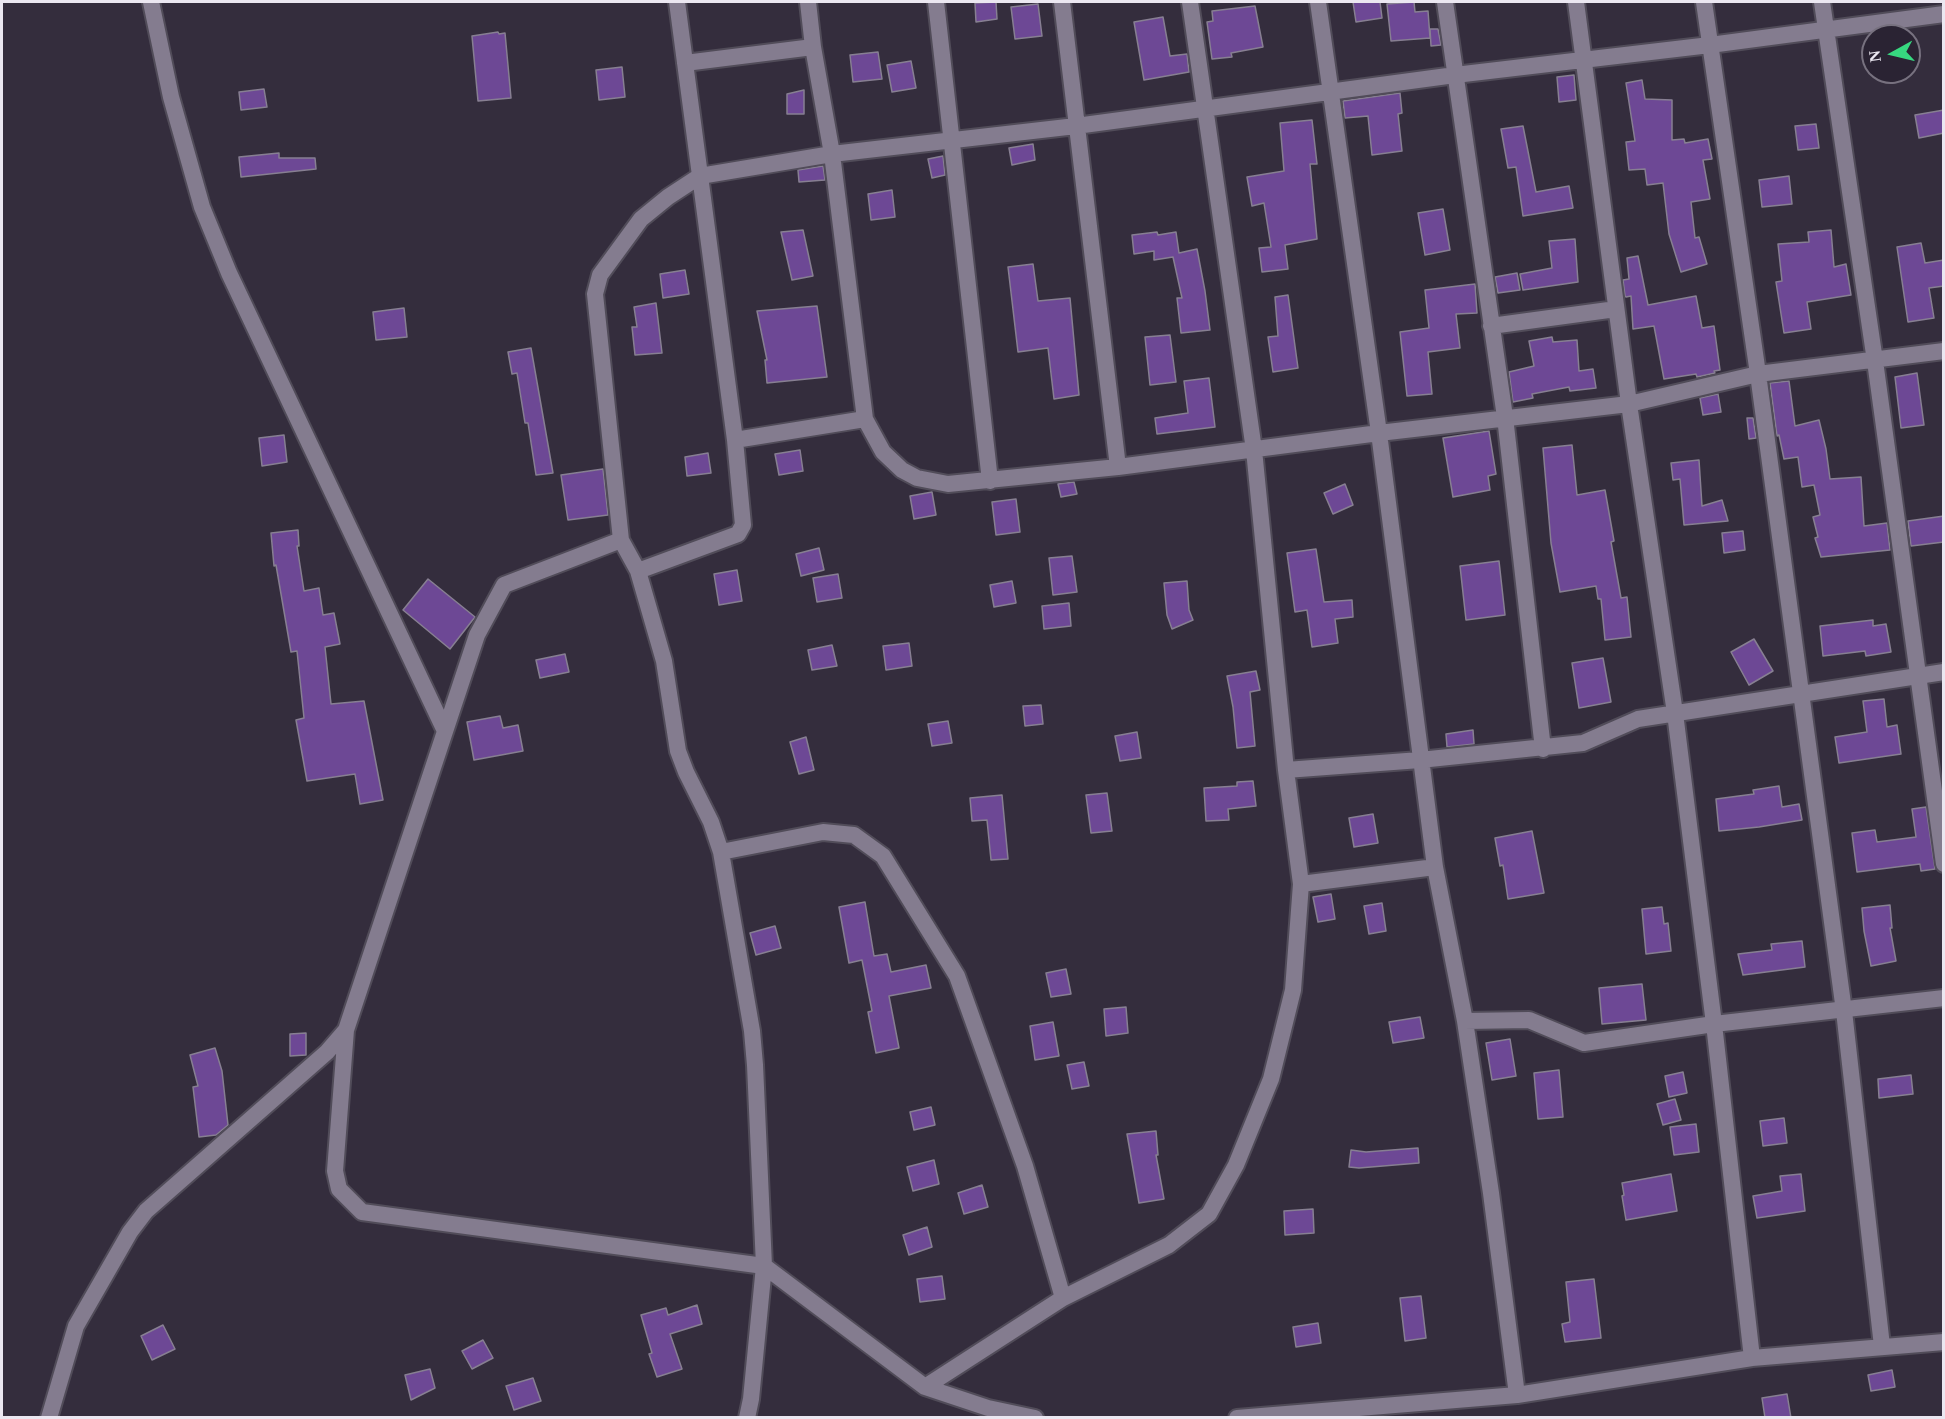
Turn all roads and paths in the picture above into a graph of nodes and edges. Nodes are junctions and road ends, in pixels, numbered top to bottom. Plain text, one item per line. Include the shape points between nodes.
1 (151, 2) edge
2 (676, 2) edge
3 (808, 2) edge
4 (936, 2) edge
5 (1062, 2) edge
6 (1190, 2) edge
7 (1318, 2) edge
8 (1445, 2) edge
9 (1576, 2) edge
10 (1704, 2) edge
11 (1822, 2) edge
12 (1944, 14) edge
13 (1825, 30) junction
14 (1710, 45) junction
15 (813, 47) junction
16 (1584, 60) junction
17 (685, 63) junction
18 (1455, 75) junction
19 (1330, 92) junction
20 (1204, 110) junction
21 (1076, 126) junction
22 (951, 139) junction
23 (832, 154) junction
24 (700, 176) junction
25 (1616, 309) junction
26 (1491, 326) junction
27 (1944, 351) edge
28 (1875, 361) junction
29 (1758, 374) junction
30 (1629, 404) junction
31 (1505, 417) junction
32 (865, 419) junction
33 (1379, 433) junction
34 (735, 440) junction
35 (1254, 450) junction
36 (1118, 467) junction
37 (990, 481) junction
38 (621, 540) junction
39 (638, 572) junction
40 (1944, 672) edge
41 (1917, 677) junction
42 (1801, 694) junction
43 (1675, 713) junction
44 (445, 731) junction
45 (1543, 748) junction
46 (1420, 760) junction
47 (1286, 770) junction
48 (721, 852) junction
49 (1944, 864) edge
50 (1435, 867) junction
51 (1301, 884) junction
52 (1944, 998) edge
53 (1844, 1011) junction
54 (1465, 1021) junction
55 (1714, 1024) junction
56 (346, 1030) junction
57 (764, 1266) junction
58 (1063, 1298) junction
59 (1944, 1342) edge
60 (1882, 1346) junction
61 (1752, 1358) junction
62 (925, 1387) junction
63 (1517, 1395) junction
64 (49, 1418) edge
65 (747, 1418) edge
66 (1035, 1418) edge
67 (1237, 1418) edge

1 - 44 street via 171,98 202,207 229,273
2 - 17 street
3 - 15 street
4 - 22 street
5 - 21 street
6 - 20 street
7 - 19 street
8 - 18 street
9 - 16 street
10 - 14 street
11 - 13 street
12 - 13 street
13 - 14 street
13 - 28 street
14 - 16 street
14 - 29 street
15 - 17 street
15 - 23 street
16 - 18 street
16 - 25 street
17 - 24 street
18 - 19 street
18 - 26 street
19 - 20 street
19 - 33 street
20 - 21 street
20 - 35 street
21 - 22 street
21 - 36 street
22 - 23 street
22 - 37 street
23 - 24 street
23 - 32 street
24 - 34 street
24 - 38 street via 641,219 600,275 595,294
25 - 26 street
25 - 30 street
26 - 31 street
27 - 28 street
28 - 29 street
28 - 41 street
29 - 30 street
29 - 42 street
30 - 31 street
30 - 43 street
31 - 33 street
31 - 45 street
32 - 34 street
32 - 37 street via 883,452 917,478 948,484
33 - 35 street
33 - 46 street
34 - 39 street via 741,530
35 - 36 street
35 - 47 street
36 - 37 street
38 - 39 street
38 - 44 street via 504,585 477,635
39 - 48 street via 664,661 678,751
40 - 41 street
41 - 42 street
41 - 49 street
42 - 43 street
42 - 53 street
43 - 45 street via 1638,719 1584,743
43 - 55 street
44 - 56 street
45 - 46 street
46 - 47 street
46 - 50 street
47 - 51 street
48 - 57 street via 752,1031
48 - 58 street via 823,832 854,835 884,856 957,976 1025,1166
50 - 51 street
50 - 54 street
51 - 58 street via 1293,990 1271,1079 1236,1165 1209,1214 1169,1245
52 - 53 street
53 - 55 street
53 - 60 street
54 - 55 street via 1529,1020 1584,1043
54 - 63 street
55 - 61 street
56 - 57 street via 335,1171 339,1190 362,1212
56 - 64 street via 327,1052 146,1211 76,1326
57 - 62 street
57 - 65 street
58 - 62 street
59 - 60 street
60 - 61 street
61 - 63 street
62 - 66 street via 988,1408
63 - 67 street

